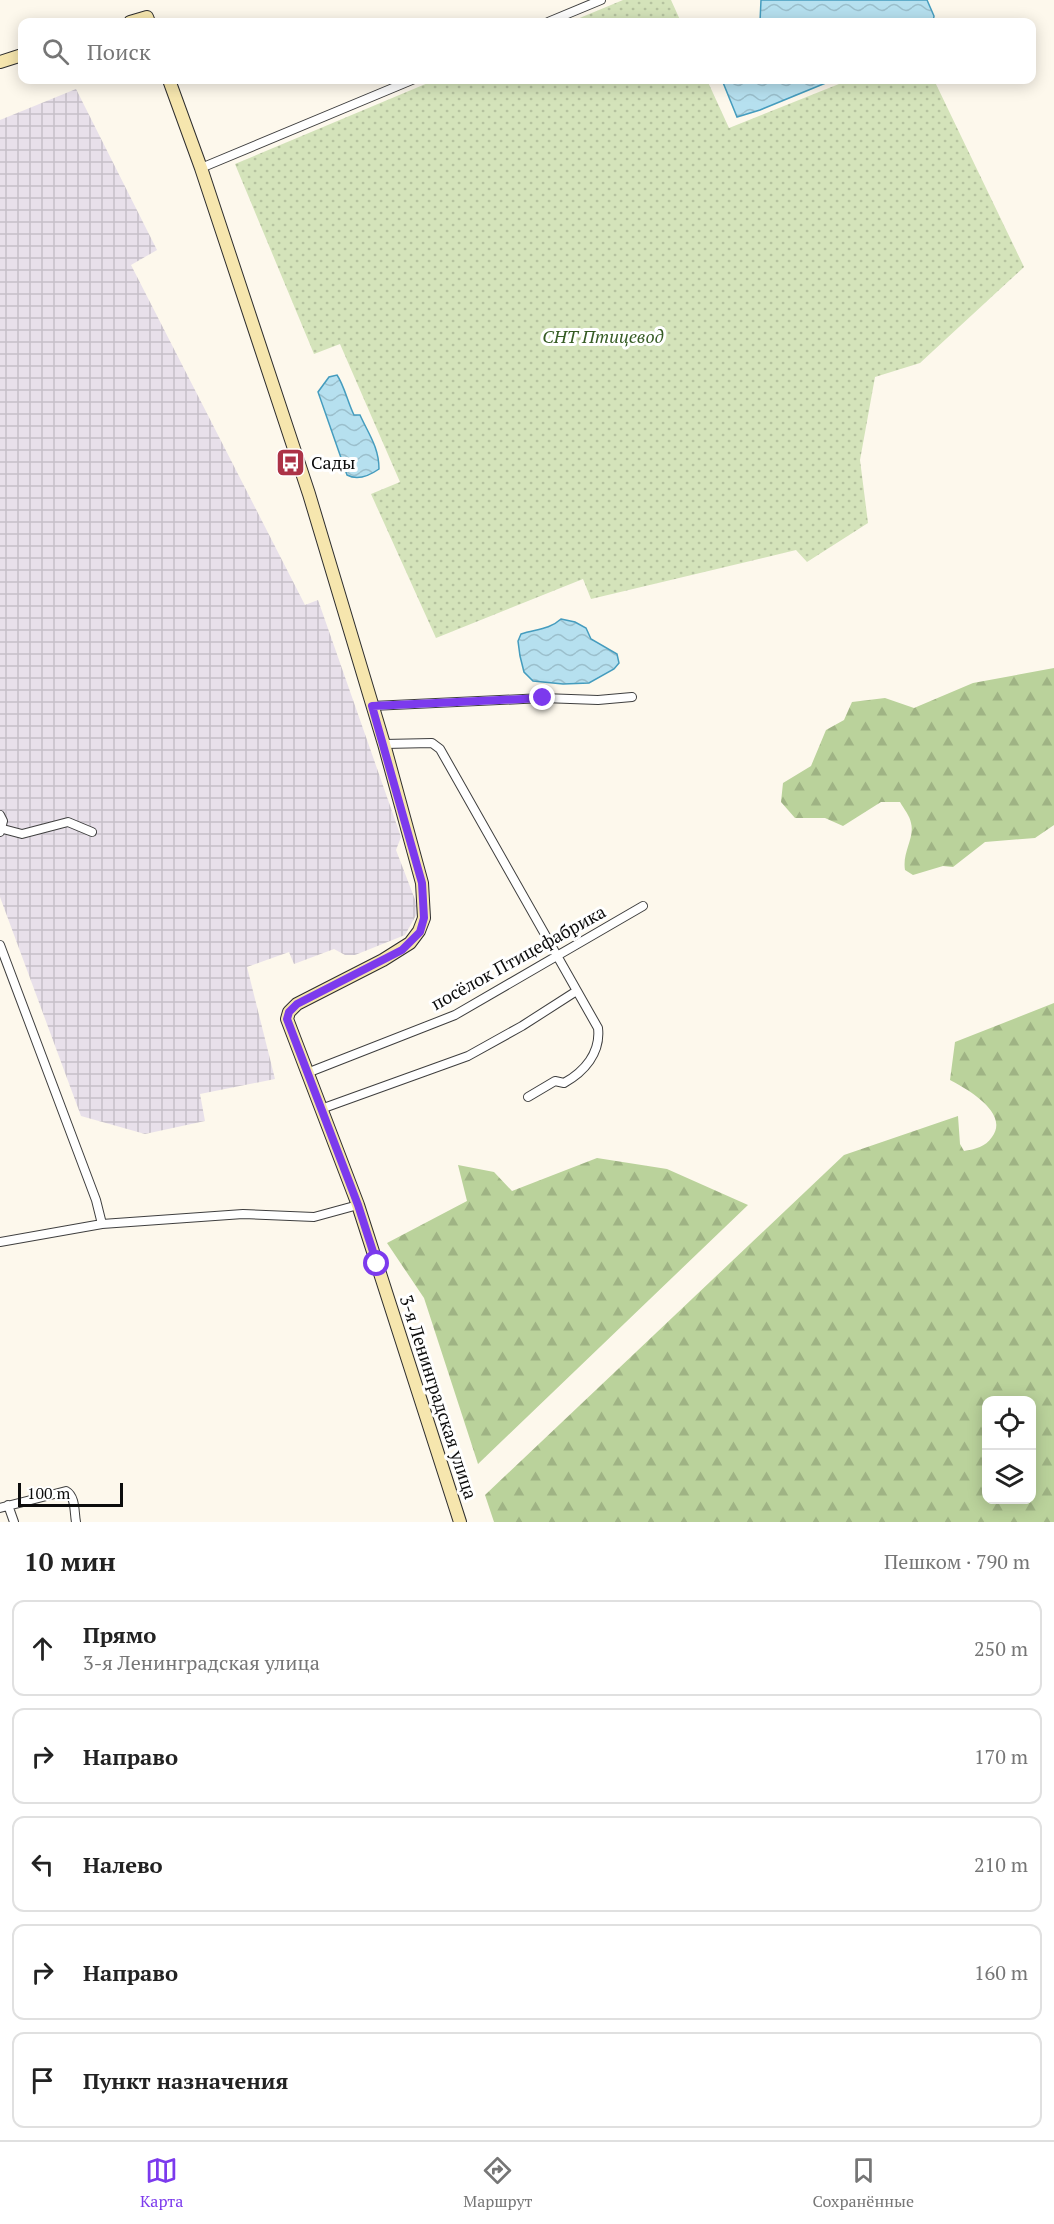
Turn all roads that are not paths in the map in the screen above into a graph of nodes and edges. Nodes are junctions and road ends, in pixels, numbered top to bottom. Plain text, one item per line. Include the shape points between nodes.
1 (602, 0) edge
2 (558, 18) edge
3 (18, 56) edge
4 (0, 62) edge
5 (170, 84) edge
6 (402, 84) edge
7 (201, 168) junction
8 (632, 697) dead end
9 (372, 706) junction
10 (384, 744) junction
11 (0, 815) edge
12 (1, 831) edge
13 (92, 832) dead end
14 (643, 906) dead end
15 (0, 945) edge
16 (558, 956) junction
17 (575, 992) junction
18 (307, 1073) junction
19 (528, 1097) dead end
20 (321, 1108) junction
21 (358, 1205) junction
22 (102, 1224) junction
23 (0, 1242) edge
24 (4, 1507) edge
25 (14, 1522) edge
26 (76, 1522) edge
27 (460, 1522) edge

1 - 2 street
3 - 4 street
5 - 7 street
6 - 7 street
7 - 9 street via 309,494
8 - 9 street
9 - 10 street
10 - 16 street via 432,743 440,749
10 - 18 street, 3-я Ленинградская улица via 422,883 424,918 420,932 402,950 297,1004 289,1012 290,1030
11 - 12 street
12 - 13 street via 22,834 68,822
14 - 16 street, посёлок Птицефабрика
15 - 22 street
16 - 17 street
16 - 18 street, посёлок Птицефабрика via 455,1015
17 - 19 street via 598,1029 591,1060 573,1078 564,1083 555,1081
17 - 20 street via 468,1056
18 - 20 street, 3-я Ленинградская улица
20 - 21 street, 3-я Ленинградская улица
21 - 22 street via 314,1217 243,1214
21 - 27 street, 3-я Ленинградская улица
22 - 23 street
24 - 25 street
24 - 26 street via 66,1491 71,1494

